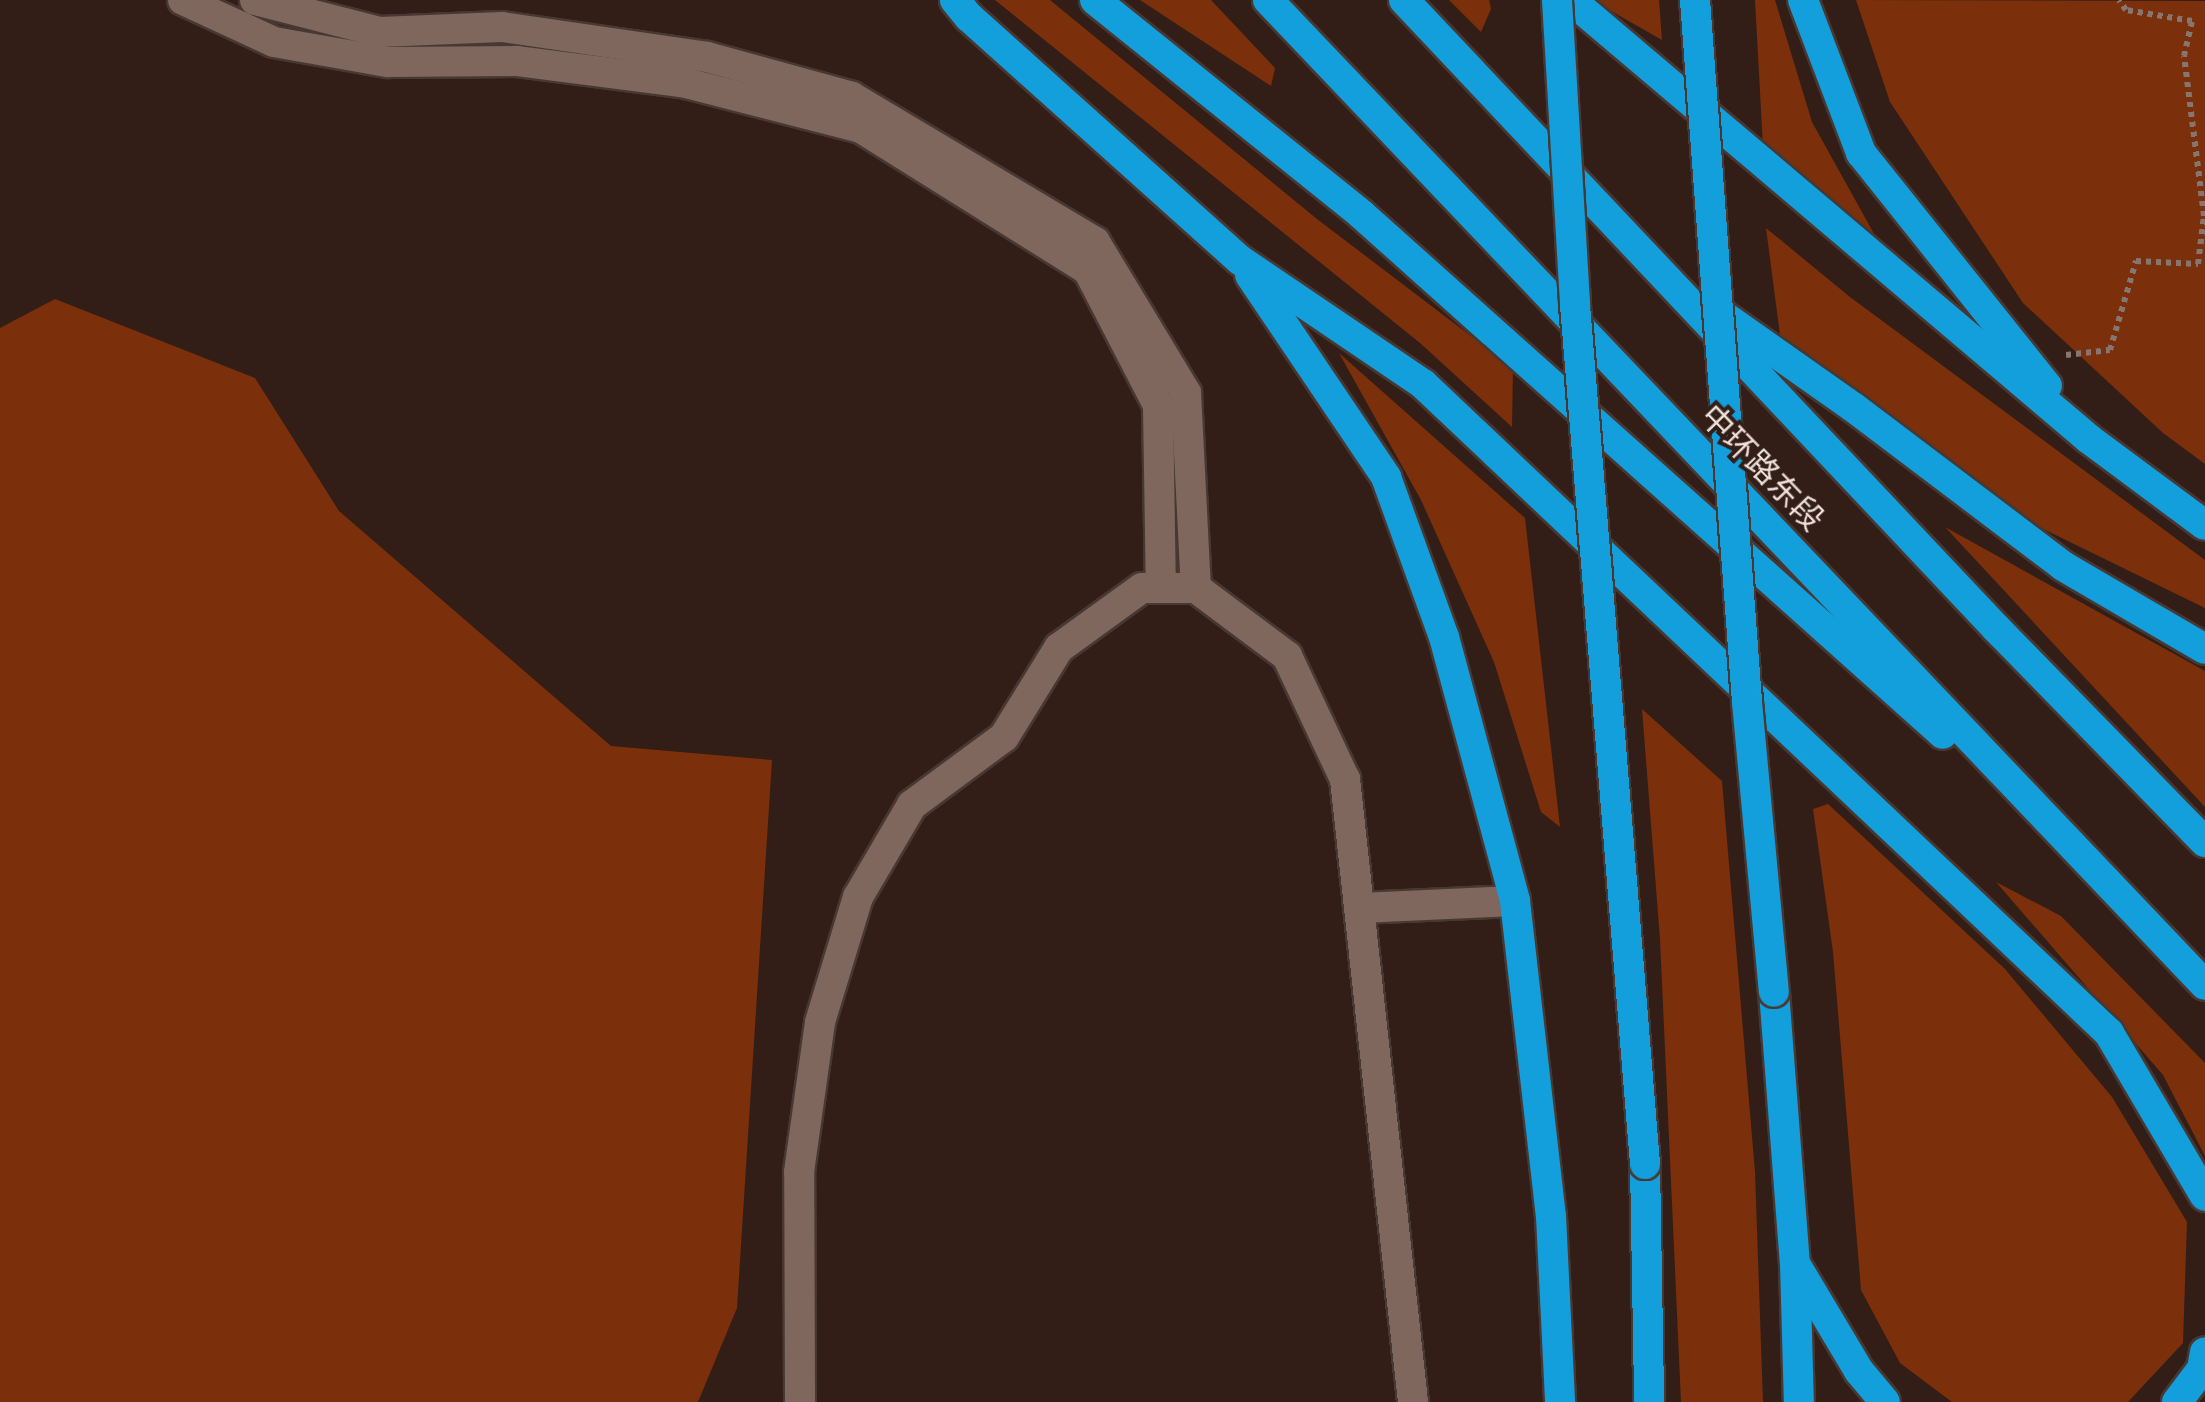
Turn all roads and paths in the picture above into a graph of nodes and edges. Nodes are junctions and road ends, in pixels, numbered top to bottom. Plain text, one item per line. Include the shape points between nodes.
1 (183, 0) edge
2 (254, 0) edge
3 (955, 0) edge
4 (1095, 0) edge
5 (1268, 0) edge
6 (1404, 0) edge
7 (1557, 0) edge
8 (1571, 0) edge
9 (1695, 0) edge
10 (1803, 0) edge
11 (2119, 0) edge
12 (1240, 260) junction
13 (1658, 270) junction
14 (2025, 359) junction
15 (2089, 439) junction
16 (2205, 525) edge
17 (1161, 588) junction
18 (1196, 588) junction
19 (2205, 649) edge
20 (2205, 842) edge
21 (2110, 884) junction
22 (1515, 902) junction
23 (1359, 908) junction
24 (2205, 985) edge
25 (2205, 1196) edge
26 (1795, 1263) junction
27 (2205, 1352) edge
28 (800, 1402) edge
29 (1413, 1402) edge
30 (1560, 1402) edge
31 (1649, 1402) edge
32 (1799, 1402) edge
33 (1885, 1402) edge
34 (2177, 1402) edge

1 - 17 street via 274,42 388,62 516,60 682,82 861,128 1088,270 1158,405
2 - 18 street via 380,32 502,27 707,57 852,97 1095,242 1186,394
3 - 12 highway
4 - 21 highway via 1361,214
5 - 21 highway, 中环路东段
6 - 13 highway, 中环路东段
7 - 31 highway, bridge via 1644,1164
8 - 15 highway
9 - 26 highway, bridge
10 - 14 highway via 1861,154
11 - 14 path via 2126,10 2192,21 2184,56 2204,216 2198,264 2136,261 2110,350
12 - 22 highway via 1386,477 1444,636
12 - 25 highway via 1423,384 2109,1034
13 - 19 highway via 2062,566
13 - 20 highway, 中环路东段
14 - 15 highway
15 - 16 highway
17 - 18 street
17 - 28 street via 1142,588 1059,648 1004,736 912,805 858,897 820,1022 799,1172
18 - 23 street via 1288,656 1345,779
21 - 24 highway, 中环路东段
22 - 23 street
22 - 30 highway via 1550,1216
23 - 29 street
26 - 32 highway
26 - 33 highway via 1859,1372
27 - 34 highway via 2202,1369

